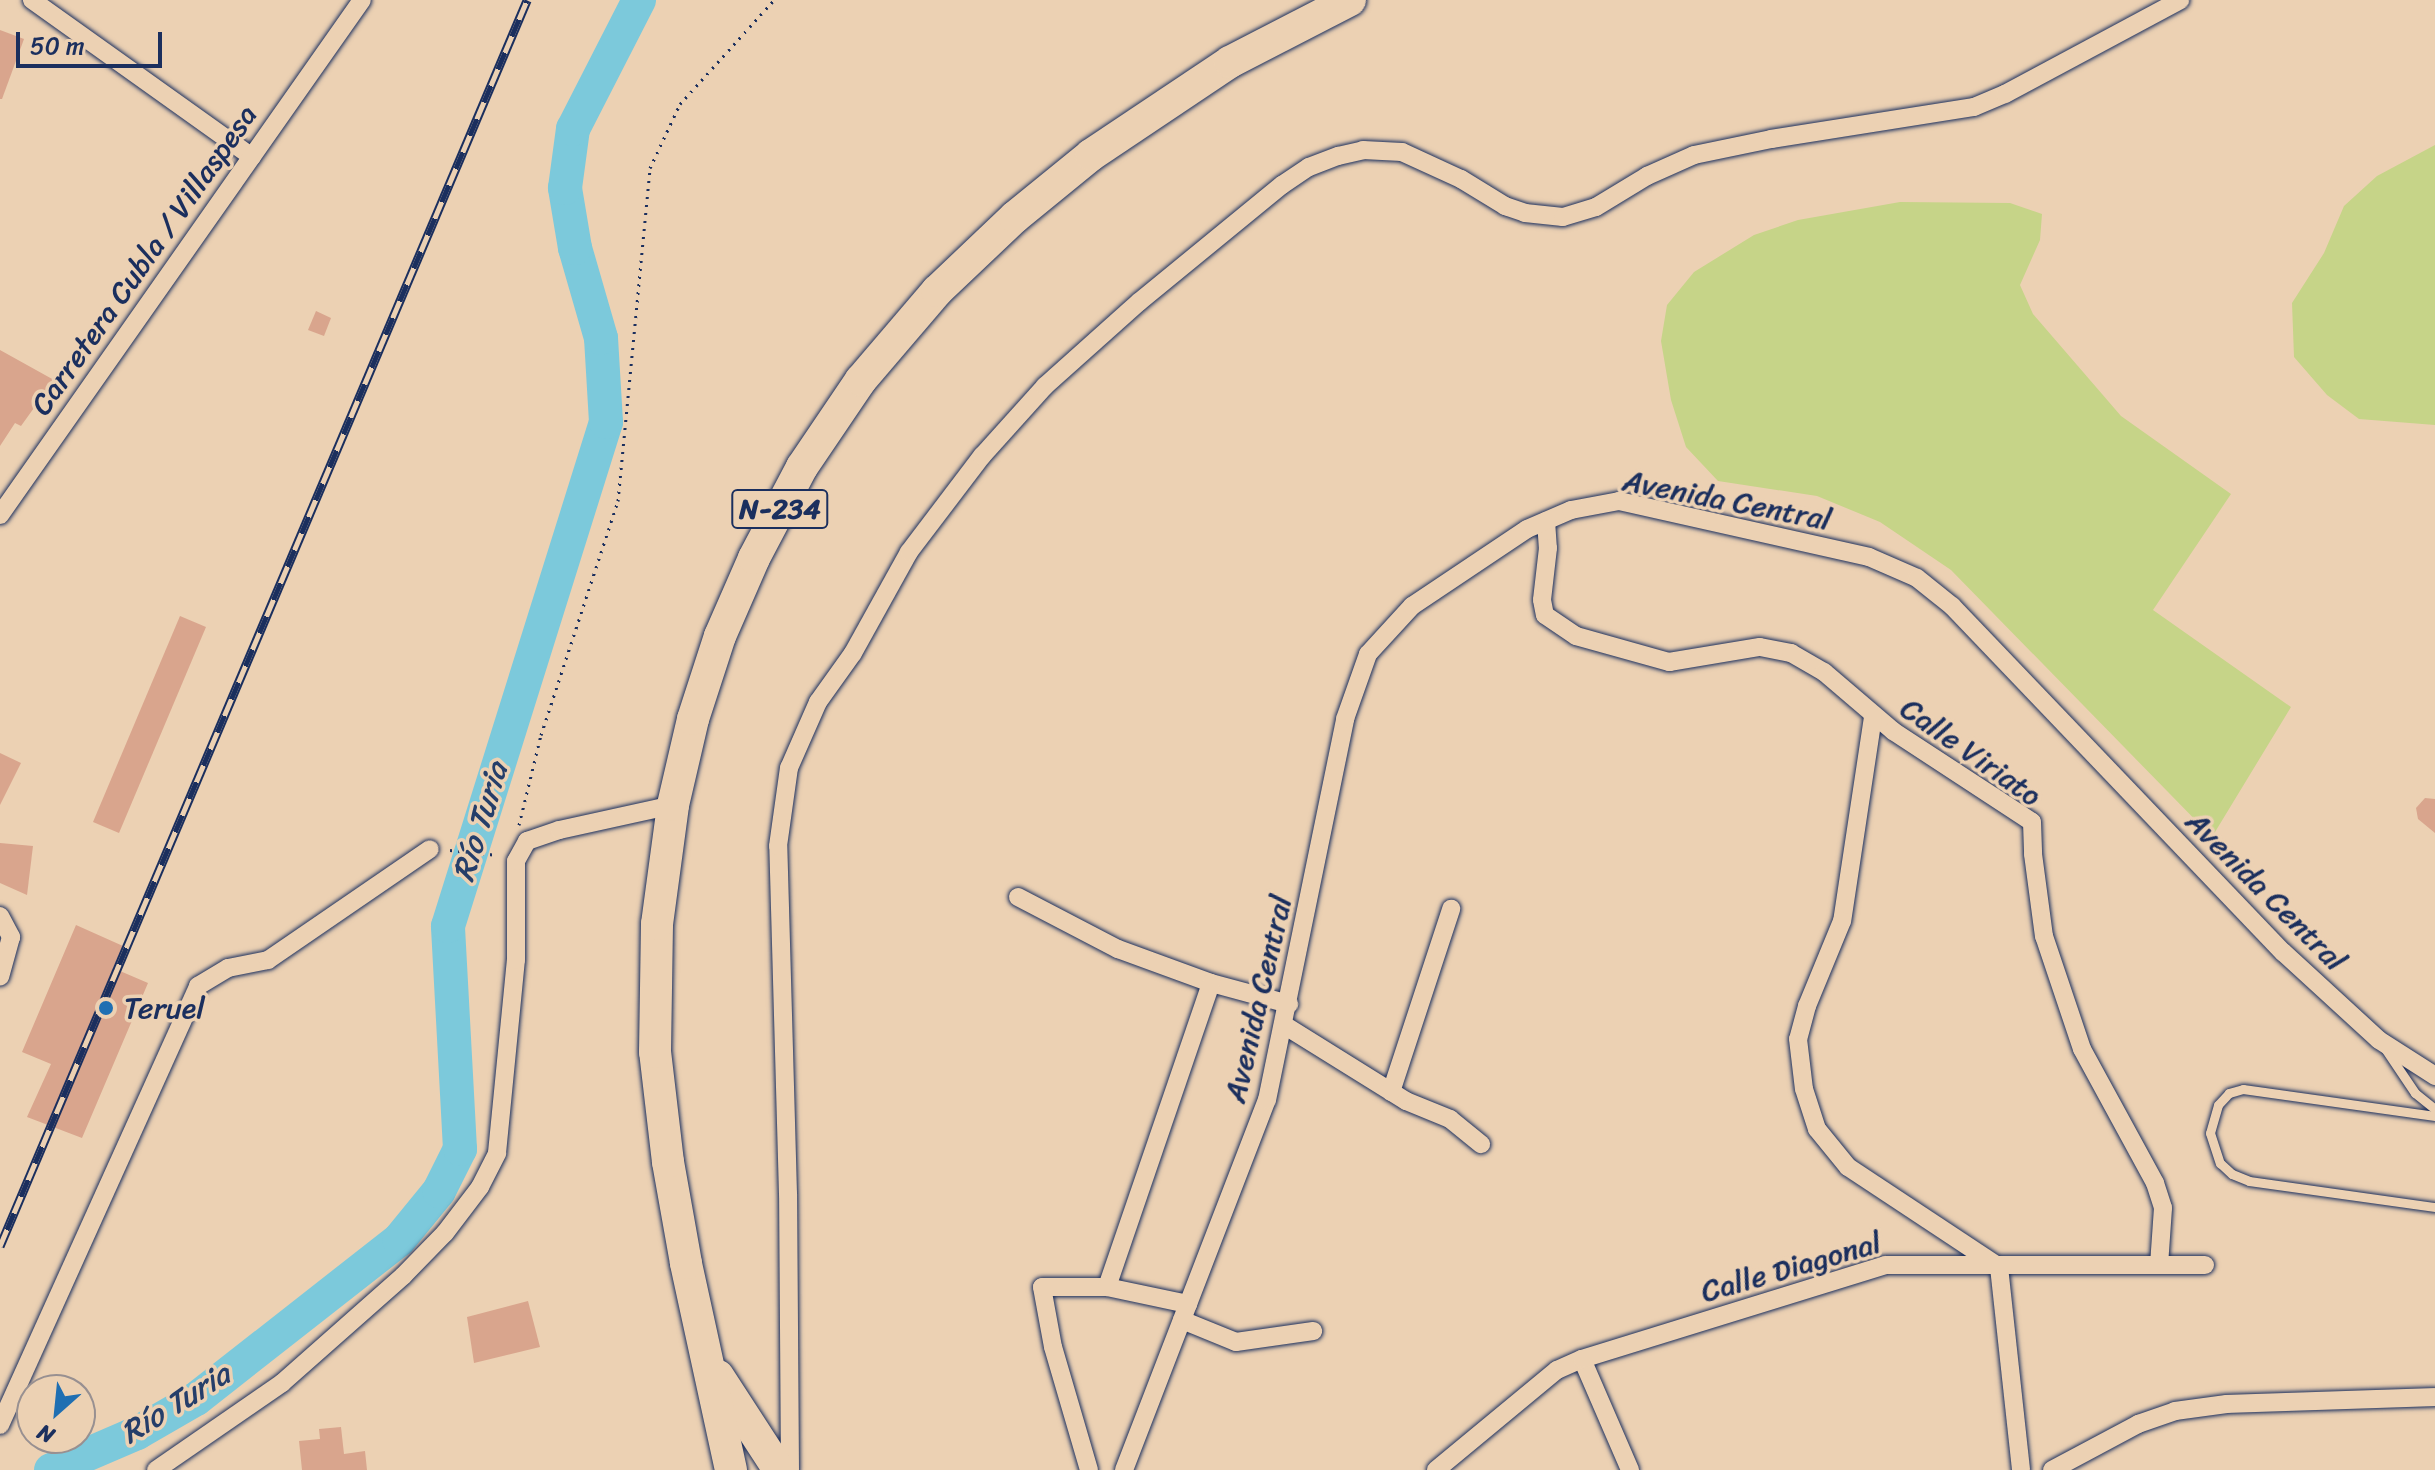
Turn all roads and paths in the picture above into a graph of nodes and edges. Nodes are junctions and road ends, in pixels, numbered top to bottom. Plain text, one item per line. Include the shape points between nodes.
1 (32, 0) edge
2 (362, 0) edge
3 (774, 0) edge
4 (1350, 0) edge
5 (2180, 0) edge
6 (252, 157) junction
7 (0, 515) edge
8 (1546, 521) junction
9 (1873, 717) junction
10 (673, 805) junction
11 (430, 849) dead end
12 (455, 850) dead end
13 (481, 852) dead end
14 (516, 861) junction
15 (1018, 897) dead end
16 (1451, 909) dead end
17 (0, 916) edge
18 (0, 977) edge
19 (1211, 983) junction
20 (1289, 1004) junction
21 (1284, 1025) junction
22 (2379, 1040) junction
23 (2435, 1076) edge
24 (1391, 1092) junction
25 (2435, 1109) edge
26 (2435, 1116) edge
27 (1481, 1144) dead end
28 (2435, 1207) edge
29 (2159, 1265) junction
30 (2205, 1265) dead end
31 (1999, 1267) junction
32 (1107, 1287) junction
33 (1185, 1312) junction
34 (1313, 1331) dead end
35 (1582, 1359) junction
36 (707, 1360) junction
37 (2435, 1397) edge
38 (719, 1413) junction
39 (0, 1425) edge
40 (156, 1470) edge
41 (713, 1470) edge
42 (731, 1470) edge
43 (779, 1470) edge
44 (790, 1470) edge
45 (1089, 1470) edge
46 (1124, 1470) edge
47 (1436, 1470) edge
48 (1630, 1470) edge
49 (2021, 1470) edge
50 (2052, 1470) edge

1 - 6 street
2 - 6 street, Carretera Cubla / Villaspesa
3 - 14 path via 680,104 650,168 618,501 541,735 520,820
4 - 10 highway, N-234 via 1230,62 1091,155 937,291 861,380 802,467 754,558 693,719
5 - 44 street via 1974,107 1694,155 1596,207 1563,217 1505,206 1402,152 1363,150 1338,156 1282,185 1045,386 982,456 909,552 853,653 818,702 789,768 778,846
6 - 7 street, Carretera Cubla / Villaspesa
8 - 9 street, Calle Viriato via 1545,615 1576,636 1669,662 1760,647 1791,653 1855,696
8 - 20 street, Avenida Central via 1412,606 1368,654 1345,719
8 - 22 street, Avenida Central via 1571,510 1619,501 1869,557 1917,578 1952,606 2283,952
9 - 29 street, Calle Viriato via 2032,822 2044,936 2082,1049 2155,1183 2163,1208
9 - 31 street via 1842,921 1798,1039 1804,1089 1817,1129 1848,1167
10 - 14 street via 527,841
10 - 36 highway, N-234 via 657,924 655,1052 668,1162
11 - 39 street via 268,960 228,968 198,986
12 - 13 path
14 - 40 street via 516,960 502,1117 497,1153 480,1187 403,1276 282,1383
15 - 19 street via 1118,949
16 - 24 street
17 - 18 street via 11,937
19 - 20 street
19 - 32 street
20 - 21 street, Avenida Central
21 - 24 street
21 - 33 street, Avenida Central via 1267,1100
22 - 23 street, Avenida Central
22 - 25 lane via 2415,1093
24 - 27 street via 1450,1119
26 - 28 lane via 2243,1089 2229,1093 2218,1105 2210,1133 2220,1163 2249,1181
29 - 30 street, Calle Diagonal
29 - 31 street, Calle Diagonal
31 - 35 street, Calle Diagonal via 1885,1265
31 - 49 street
32 - 33 street
32 - 45 street via 1042,1287 1056,1362
33 - 34 street via 1236,1342
33 - 46 street, Avenida Central
35 - 47 street, Calle Diagonal via 1557,1370
35 - 48 street
36 - 38 highway, N-234
36 - 43 highway
37 - 50 street via 2200,1406 2138,1424
38 - 41 highway via 711,1446
38 - 42 highway, N-234

